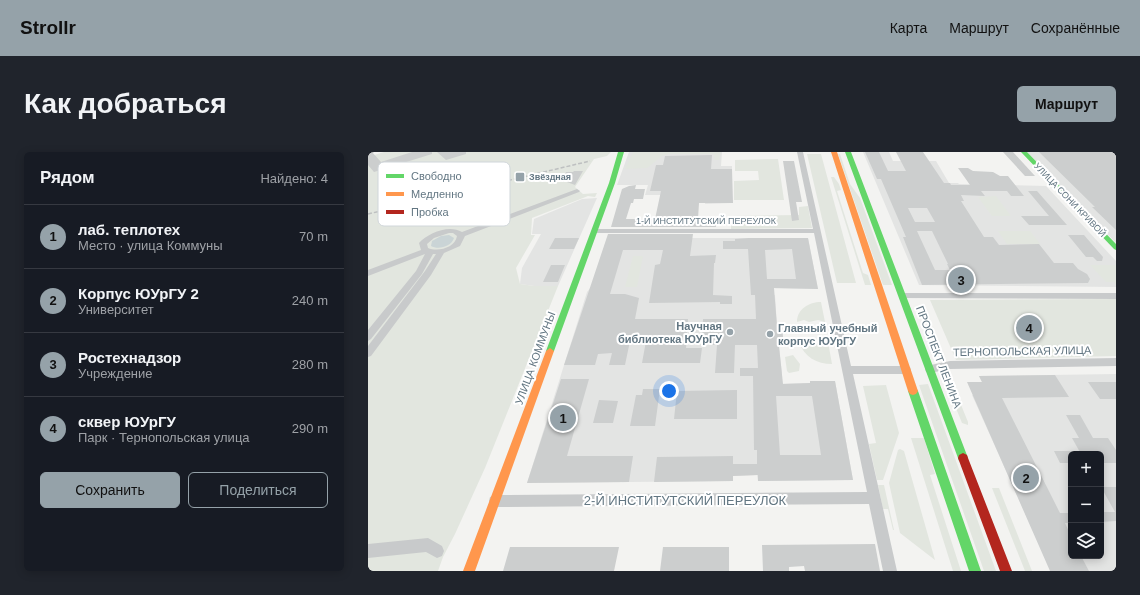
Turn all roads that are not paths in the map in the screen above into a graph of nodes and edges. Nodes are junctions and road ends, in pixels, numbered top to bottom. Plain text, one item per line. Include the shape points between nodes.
1 (621, 152) edge
2 (800, 152) edge
3 (834, 152) edge
4 (848, 152) edge
5 (1024, 152) edge
6 (577, 191) dead end
7 (510, 216) edge
8 (485, 226) edge
9 (818, 230) junction
10 (594, 231) junction
11 (461, 235) junction
12 (1116, 248) edge
13 (426, 250) junction
14 (440, 252) junction
15 (368, 267) edge
16 (368, 273) edge
17 (882, 296) junction
18 (903, 296) junction
19 (1116, 296) edge
20 (368, 337) edge
21 (368, 354) edge
22 (1116, 362) edge
23 (930, 369) junction
24 (847, 370) junction
25 (906, 370) junction
26 (875, 498) junction
27 (496, 501) junction
28 (368, 551) edge
29 (436, 551) dead end
30 (468, 571) edge
31 (890, 571) edge
32 (975, 571) edge
33 (1006, 571) edge

1 - 10 main road, УЛИЦА КОММУНЫ
2 - 9 street
3 - 17 main road
4 - 18 main road, ПРОСПЕКТ ЛЕНИНА
5 - 12 main road, УЛИЦА СОНИ КРИВОЙ
6 - 7 street
8 - 11 street
9 - 10 street, 1-Й ИНСТИТУТСКИЙ ПЕРЕУЛОК
9 - 24 street
10 - 27 main road, УЛИЦА КОММУНЫ
11 - 13 street via 449,231 437,234 426,240
11 - 14 street via 457,244
13 - 14 street
13 - 15 street
13 - 16 street
13 - 20 street via 419,272
14 - 21 street via 428,273
17 - 18 main road
17 - 25 main road
18 - 19 street
18 - 23 main road, ПРОСПЕКТ ЛЕНИНА
22 - 23 street, ТЕРНОПОЛЬСКАЯ УЛИЦА via 950,365
23 - 25 main road, ТЕРНОПОЛЬСКАЯ УЛИЦА
23 - 33 main road, ПРОСПЕКТ ЛЕНИНА
24 - 25 street
24 - 26 street
25 - 32 main road
26 - 27 street, 2-Й ИНСТИТУТСКИЙ ПЕРЕУЛОК
26 - 31 street
27 - 30 main road, УЛИЦА КОММУНЫ
28 - 29 street via 428,545

